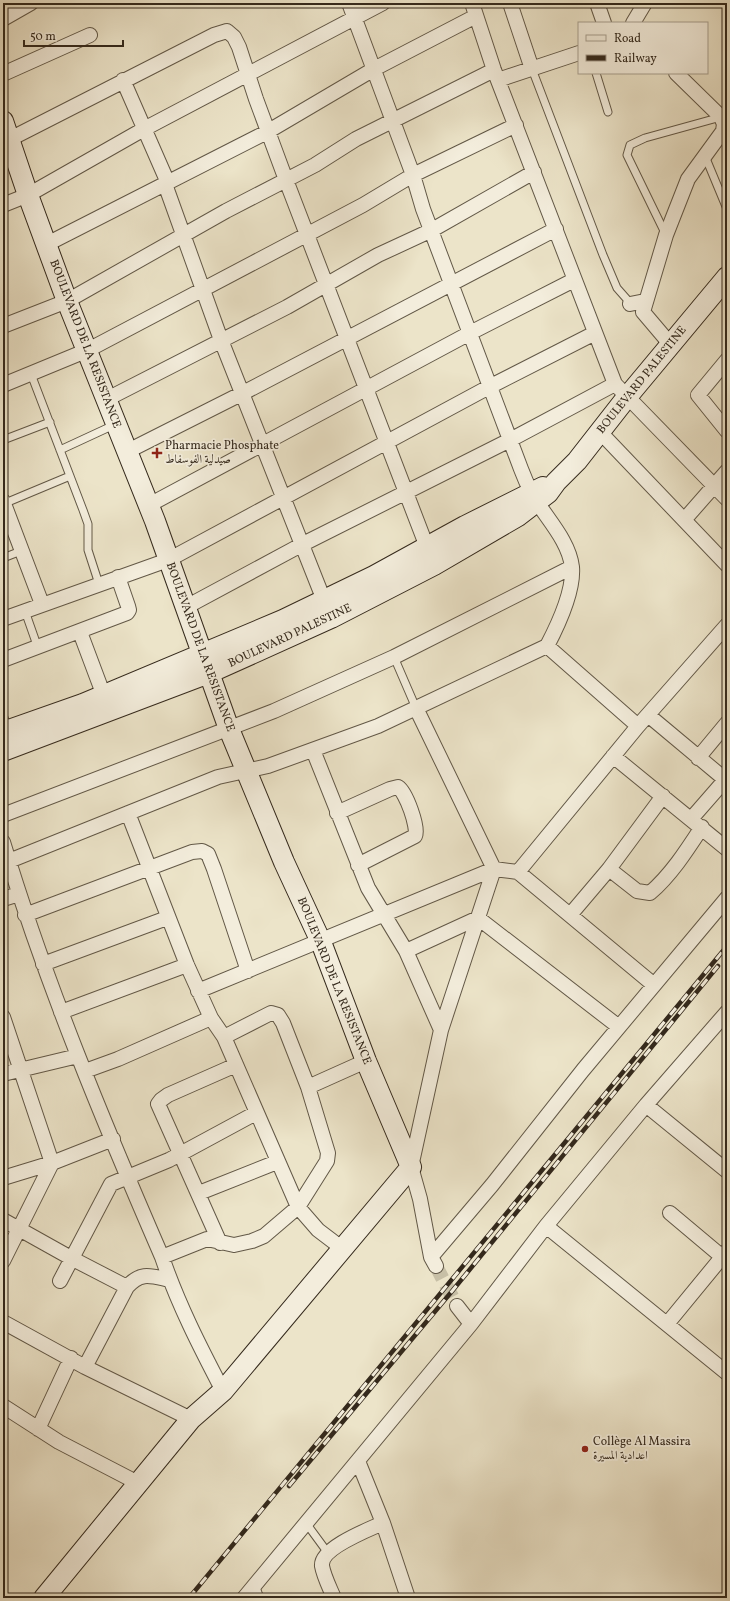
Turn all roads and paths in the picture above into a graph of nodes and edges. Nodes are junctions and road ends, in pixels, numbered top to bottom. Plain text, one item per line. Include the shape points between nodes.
1 (31, 3) edge
2 (349, 3) edge
3 (383, 3) edge
4 (510, 3) edge
5 (597, 3) edge
6 (645, 3) edge
7 (474, 7) edge
8 (355, 17) junction
9 (3, 19) edge
10 (604, 22) edge
11 (634, 22) edge
12 (90, 35) dead end
13 (578, 53) edge
14 (374, 69) junction
15 (532, 69) junction
16 (3, 74) edge
17 (596, 74) edge
18 (677, 74) edge
19 (496, 75) junction
20 (248, 76) junction
21 (123, 80) junction
22 (608, 112) dead end
23 (721, 117) junction
24 (393, 119) junction
25 (516, 125) junction
26 (144, 129) junction
27 (7, 130) edge
28 (268, 132) junction
29 (705, 155) junction
30 (534, 172) junction
31 (413, 176) junction
32 (286, 180) junction
33 (167, 184) junction
34 (28, 195) junction
35 (3, 205) edge
36 (727, 209) edge
37 (556, 229) junction
38 (432, 230) junction
39 (307, 233) junction
40 (185, 235) junction
41 (666, 235) junction
42 (47, 244) junction
43 (727, 277) edge
44 (574, 280) junction
45 (452, 282) junction
46 (327, 284) junction
47 (203, 290) junction
48 (68, 301) junction
49 (630, 304) joint
50 (644, 306) junction
51 (4, 324) edge
52 (470, 333) junction
53 (595, 334) junction
54 (347, 338) junction
55 (222, 340) junction
56 (671, 345) junction
57 (88, 350) junction
58 (727, 360) edge
59 (31, 374) junction
60 (3, 385) edge
61 (489, 387) junction
62 (366, 390) junction
63 (621, 390) junction
64 (243, 393) junction
65 (107, 399) junction
66 (50, 422) junction
67 (116, 424) junction
68 (727, 431) edge
69 (600, 432) junction
70 (3, 440) edge
71 (510, 440) junction
72 (386, 443) junction
73 (264, 444) junction
74 (60, 450) junction
75 (128, 451) junction
76 (727, 472) edge
77 (70, 476) junction
78 (715, 486) junction
79 (405, 492) junction
80 (284, 497) junction
81 (535, 498) junction
82 (727, 499) edge
83 (3, 503) edge
84 (149, 505) junction
85 (685, 519) junction
86 (303, 544) junction
87 (22, 551) junction
88 (431, 556) junction
89 (3, 558) edge
90 (168, 560) junction
91 (727, 565) edge
92 (572, 567) junction
93 (554, 576) junction
94 (118, 577) junction
95 (570, 582) junction
96 (99, 584) junction
97 (42, 604) junction
98 (186, 607) junction
99 (328, 609) junction
100 (25, 611) junction
101 (3, 619) edge
102 (727, 625) edge
103 (80, 632) junction
104 (547, 646) junction
105 (38, 648) junction
106 (203, 653) junction
107 (394, 657) junction
108 (3, 660) edge
109 (210, 673) junction
110 (104, 696) junction
111 (416, 708) junction
112 (648, 715) junction
113 (727, 723) edge
114 (5, 726) edge
115 (638, 726) junction
116 (229, 730) junction
117 (313, 750) junction
118 (3, 751) edge
119 (613, 756) junction
120 (698, 758) junction
121 (246, 771) junction
122 (726, 780) edge
123 (663, 796) junction
124 (128, 813) junction
125 (3, 814) edge
126 (337, 814) junction
127 (697, 823) junction
128 (3, 842) edge
129 (727, 849) edge
130 (9, 861) junction
131 (358, 865) junction
132 (149, 869) junction
133 (609, 869) junction
134 (494, 870) junction
135 (518, 872) junction
136 (19, 894) junction
137 (727, 898) edge
138 (3, 899) edge
139 (25, 915) junction
140 (383, 915) junction
141 (570, 915) junction
142 (168, 918) junction
143 (478, 918) junction
144 (321, 942) junction
145 (406, 951) junction
146 (43, 964) junction
147 (187, 965) junction
148 (248, 971) junction
149 (654, 984) junction
150 (198, 991) junction
151 (61, 1012) junction
152 (727, 1012) edge
153 (3, 1017) edge
154 (211, 1018) junction
155 (619, 1027) junction
156 (440, 1030) junction
157 (224, 1037) junction
158 (78, 1056) junction
159 (366, 1060) junction
160 (236, 1065) junction
161 (20, 1071) junction
162 (85, 1071) junction
163 (3, 1074) edge
164 (308, 1087) junction
165 (646, 1105) junction
166 (256, 1113) junction
167 (113, 1139) junction
168 (182, 1154) junction
169 (277, 1162) junction
170 (52, 1164) junction
171 (411, 1167) junction
172 (727, 1171) edge
173 (3, 1178) edge
174 (128, 1178) junction
175 (199, 1193) junction
176 (298, 1207) junction
177 (670, 1213) dead end
178 (3, 1220) edge
179 (546, 1226) junction
180 (18, 1229) junction
181 (220, 1243) junction
182 (343, 1249) junction
183 (726, 1256) edge
184 (162, 1257) junction
185 (71, 1258) junction
186 (3, 1261) edge
187 (170, 1280) junction
188 (60, 1281) dead end
189 (127, 1287) junction
190 (457, 1306) tunnel mouth
191 (3, 1322) edge
192 (471, 1324) junction
193 (668, 1324) junction
194 (70, 1358) junction
195 (85, 1367) junction
196 (727, 1373) edge
197 (223, 1391) junction
198 (3, 1406) edge
199 (191, 1419) junction
200 (38, 1429) junction
201 (358, 1461) junction
202 (138, 1483) junction
203 (306, 1523) junction
204 (383, 1523) junction
205 (328, 1553) junction
206 (255, 1585) junction
207 (44, 1598) edge
208 (244, 1598) edge
209 (260, 1598) edge
210 (334, 1598) edge
211 (408, 1598) edge

1 - 9 street
2 - 8 street
3 - 8 street
4 - 15 street
5 - 10 street
6 - 11 street
7 - 14 street
7 - 19 street
8 - 14 street
8 - 20 street
12 - 16 street
13 - 15 street
14 - 24 street
14 - 28 street
15 - 19 street
15 - 49 lane via 602,255 617,288
17 - 22 lane
18 - 23 street
19 - 24 street via 453,91
19 - 25 street
20 - 21 street via 237,41 226,31
20 - 26 street
20 - 28 street
21 - 26 street
21 - 27 street
23 - 29 street via 723,131
23 - 41 lane via 645,138 630,145 627,156
24 - 31 street
24 - 32 street
25 - 30 street
25 - 31 street
26 - 33 street
26 - 34 street
27 - 34 street, BOULEVARD DE LA RESISTANCE
28 - 32 street
28 - 33 street
29 - 36 lane
29 - 41 street via 688,179
30 - 37 street
30 - 38 street
31 - 38 street
31 - 39 street
32 - 39 street
32 - 40 street
33 - 40 street
33 - 42 street
34 - 35 street
34 - 42 street, BOULEVARD DE LA RESISTANCE
37 - 44 street
37 - 45 street
38 - 45 street
38 - 46 street via 378,255
39 - 46 street
39 - 47 street
40 - 47 street
40 - 48 street
41 - 50 street
42 - 48 street, BOULEVARD DE LA RESISTANCE
43 - 56 street, BOULEVARD PALESTINE
44 - 52 street
44 - 53 street
45 - 52 street
45 - 54 street
46 - 54 street
46 - 55 street
47 - 55 street
47 - 57 street
48 - 51 street
48 - 57 street, BOULEVARD DE LA RESISTANCE
49 - 50 street
50 - 56 street
52 - 61 street
52 - 62 street
53 - 61 street
53 - 63 street
54 - 62 street
54 - 64 street
55 - 64 street
55 - 65 street
56 - 63 street, BOULEVARD PALESTINE
57 - 59 street
57 - 65 street, BOULEVARD DE LA RESISTANCE
58 - 68 street via 698,394
59 - 60 street
59 - 66 lane
61 - 71 street
61 - 72 street
62 - 72 street
62 - 73 street
63 - 69 street, BOULEVARD PALESTINE
63 - 71 street
63 - 78 street
64 - 73 street
64 - 75 street
65 - 67 street, BOULEVARD DE LA RESISTANCE
66 - 70 lane
66 - 74 lane
67 - 74 lane
67 - 75 street, BOULEVARD DE LA RESISTANCE
69 - 81 street, BOULEVARD PALESTINE via 556,482
69 - 85 street
71 - 79 street
71 - 81 street
72 - 79 street
72 - 80 street
73 - 80 street
73 - 84 street
74 - 77 lane
75 - 84 street, BOULEVARD DE LA RESISTANCE
76 - 78 street
77 - 83 lane
77 - 96 lane via 88,524 88,550
78 - 82 street
78 - 85 street
79 - 86 street
79 - 88 street
80 - 86 street
80 - 90 street
81 - 88 street, BOULEVARD PALESTINE
81 - 92 street via 564,544
83 - 87 street
84 - 90 street, BOULEVARD DE LA RESISTANCE
85 - 91 street
86 - 98 street
86 - 99 street
87 - 89 lane
87 - 97 street
88 - 99 street, BOULEVARD PALESTINE via 374,576
90 - 94 street
90 - 98 street, BOULEVARD DE LA RESISTANCE
92 - 93 street
92 - 95 street
93 - 95 street
93 - 107 street
94 - 96 street
94 - 103 street via 129,610 127,613
95 - 104 street via 558,624
96 - 97 street
97 - 100 street
98 - 106 street, BOULEVARD DE LA RESISTANCE
99 - 106 street, BOULEVARD PALESTINE
99 - 109 street, BOULEVARD PALESTINE
100 - 101 street
100 - 105 lane
102 - 112 street
103 - 105 street
103 - 110 street
104 - 111 street
104 - 115 street
105 - 108 street
106 - 109 street, BOULEVARD DE LA RESISTANCE
106 - 110 street, BOULEVARD PALESTINE
107 - 111 lane
107 - 116 street
109 - 116 street, BOULEVARD DE LA RESISTANCE
109 - 118 street, BOULEVARD PALESTINE
110 - 114 street, BOULEVARD PALESTINE
111 - 117 street via 378,726
111 - 134 street
112 - 115 street
112 - 120 street
113 - 120 street
115 - 119 street
116 - 121 street, BOULEVARD DE LA RESISTANCE
116 - 125 street
117 - 121 street
117 - 126 street
119 - 123 street
119 - 135 street
120 - 122 street
121 - 124 street via 218,777
121 - 144 street, BOULEVARD DE LA RESISTANCE
122 - 127 street
123 - 127 street
123 - 133 street
124 - 130 street
124 - 132 street
126 - 131 street
126 - 131 street via 390,789 398,787 404,792 416,828 415,836
127 - 129 street
127 - 133 street via 682,857 650,893 637,891
128 - 130 street
130 - 136 street
131 - 140 street
132 - 139 street
132 - 142 street
132 - 148 street via 192,852 202,851 208,854
133 - 141 street
134 - 135 street
134 - 140 street
134 - 143 street
135 - 141 street
136 - 138 street
136 - 139 street
137 - 149 street
139 - 146 street
140 - 144 street
140 - 145 street
141 - 149 street
142 - 146 street
142 - 147 street
143 - 145 street
143 - 155 street
143 - 156 street
144 - 148 street
144 - 159 street, BOULEVARD DE LA RESISTANCE
145 - 156 street
146 - 151 street
147 - 150 street
147 - 151 street
148 - 150 street
149 - 155 street
150 - 154 street
151 - 158 street
152 - 165 street
153 - 161 street
154 - 157 street
154 - 162 street
155 - 171 street via 433,1261
156 - 171 street
157 - 160 street
157 - 164 street via 271,1014 278,1015
158 - 161 street
158 - 162 street
159 - 164 street
159 - 171 street, BOULEVARD DE LA RESISTANCE
160 - 166 street
160 - 168 street via 161,1100 158,1104
161 - 163 street
161 - 170 street
162 - 167 street
164 - 176 street via 328,1153 325,1167
165 - 172 street
165 - 179 street
166 - 168 street
166 - 169 street
167 - 170 street
167 - 174 street
168 - 174 street
168 - 175 street
169 - 175 street
169 - 176 street
170 - 173 street
170 - 180 street
171 - 182 street
174 - 184 street
174 - 185 street via 111,1184
175 - 181 street
176 - 181 street via 264,1236 243,1244
176 - 182 street via 318,1230
177 - 183 street
178 - 180 street
179 - 192 street
179 - 193 street
180 - 185 street
180 - 186 street
181 - 184 street via 207,1239
182 - 197 street
183 - 193 street
184 - 187 street
185 - 188 street
185 - 189 street
187 - 189 street via 146,1275 134,1279
187 - 197 street
189 - 195 street
190 - 192 street
191 - 194 street
192 - 201 street
193 - 196 street
194 - 195 street
194 - 200 street
195 - 199 street
197 - 199 street
198 - 200 street
199 - 202 street
200 - 202 street
201 - 203 street
201 - 204 street
202 - 207 street
203 - 205 lane
203 - 206 street
204 - 205 street via 350,1538
204 - 211 street
205 - 210 street via 322,1565
206 - 208 street
206 - 209 lane

